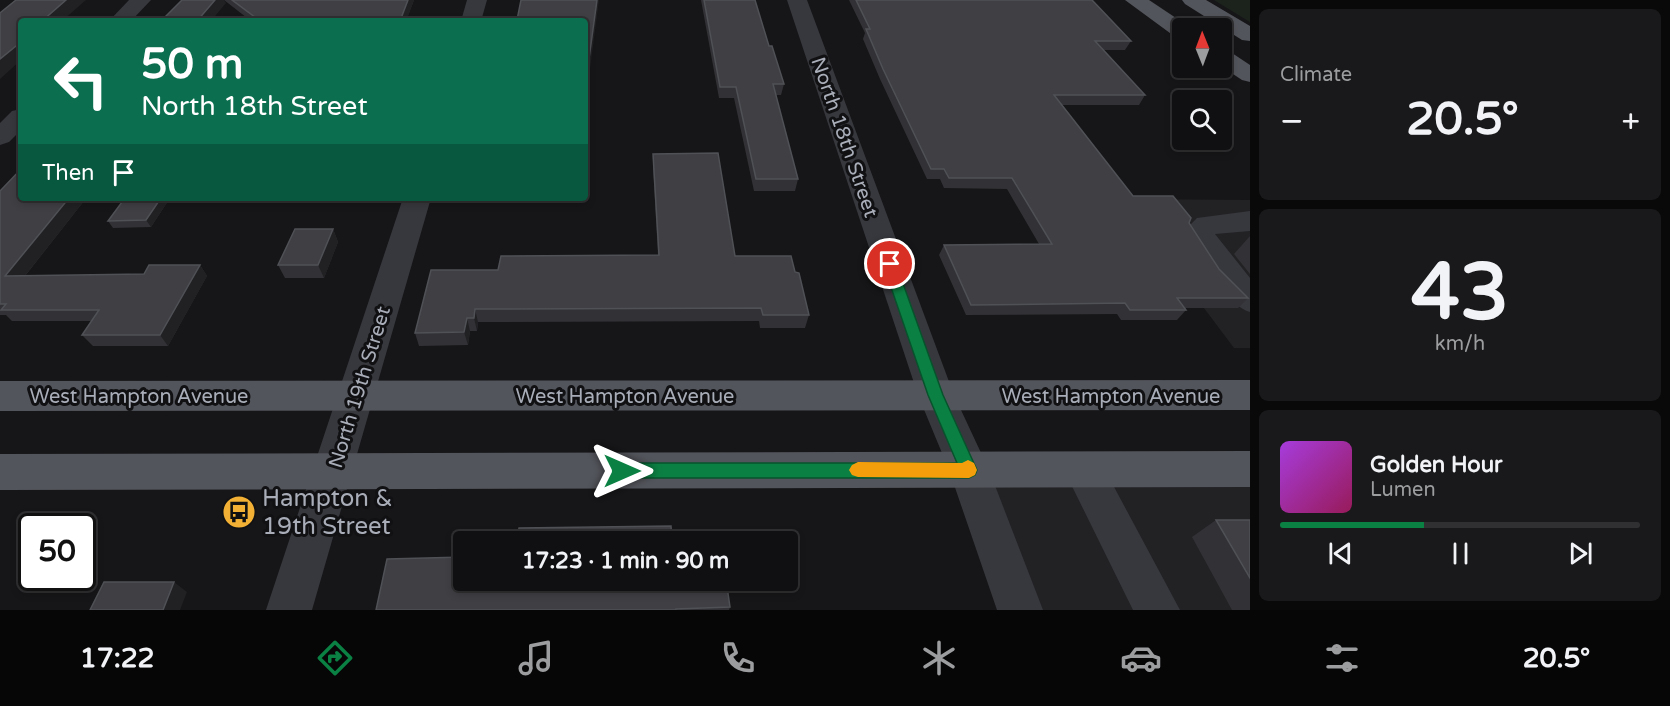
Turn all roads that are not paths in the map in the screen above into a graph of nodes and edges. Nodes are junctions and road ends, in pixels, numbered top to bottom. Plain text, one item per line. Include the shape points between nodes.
1 (141, 0) edge
2 (477, 0) edge
3 (797, 0) edge
4 (1135, 0) edge
5 (1192, 0) edge
6 (123, 18) edge
7 (472, 18) edge
8 (1172, 24) edge
9 (1250, 35) edge
10 (1232, 63) edge
11 (1250, 75) edge
12 (18, 119) edge
13 (0, 137) edge
14 (416, 201) edge
15 (1250, 221) edge
16 (1250, 300) edge
17 (936, 395) junction
18 (1250, 395) edge
19 (0, 396) edge
20 (357, 396) junction
21 (1250, 469) edge
22 (969, 470) junction
23 (1084, 470) junction
24 (333, 471) junction
25 (0, 472) edge
26 (289, 610) edge
27 (1020, 610) edge
28 (1157, 610) edge

1 - 6 street
2 - 7 street
3 - 17 street, North 18th Street
4 - 8 main road
5 - 9 main road
10 - 11 main road
12 - 13 street
14 - 20 street, North 19th Street
15 - 16 street via 1207,225 1198,232
17 - 18 main road, West Hampton Avenue
17 - 20 main road, West Hampton Avenue
17 - 22 street, North 18th Street
19 - 20 main road, West Hampton Avenue
20 - 24 street, North 19th Street
21 - 23 main road
22 - 23 main road
22 - 24 main road
22 - 27 street, North 18th Street
23 - 28 street
24 - 25 main road
24 - 26 street, North 19th Street

